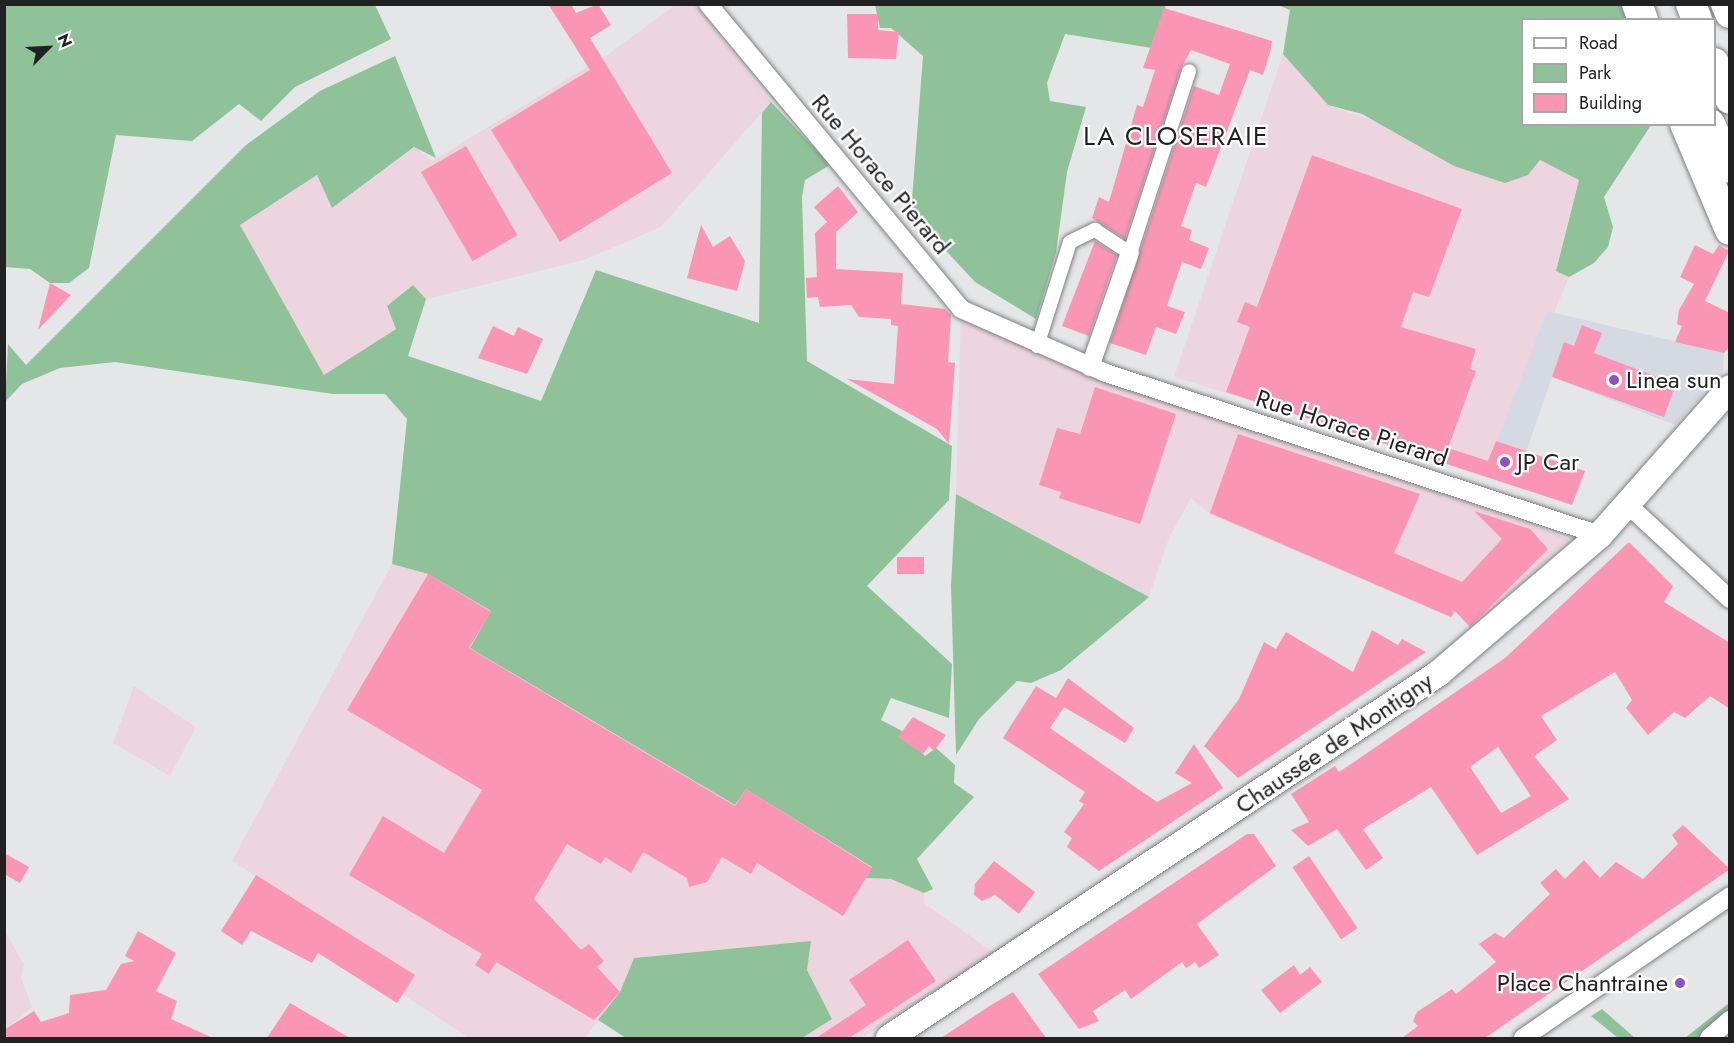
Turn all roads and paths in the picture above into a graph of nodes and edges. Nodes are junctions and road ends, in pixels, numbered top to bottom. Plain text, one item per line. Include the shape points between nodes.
1 (708, 4) edge
2 (1690, 4) edge
3 (1726, 4) edge
4 (1730, 13) edge
5 (1696, 18) edge
6 (1716, 68) edge
7 (1189, 71) dead end
8 (1730, 99) edge
9 (1686, 126) edge
10 (1711, 126) edge
11 (1730, 168) edge
12 (1730, 230) edge
13 (1130, 253) junction
14 (1037, 346) junction
15 (1090, 367) junction
16 (1730, 388) edge
17 (1628, 505) junction
18 (1600, 535) junction
19 (1730, 599) edge
20 (1730, 896) edge
21 (1730, 1020) edge
22 (889, 1038) edge
23 (1523, 1038) edge
24 (1709, 1038) edge

1 - 14 street, Rue Horace Pierard via 961,309
2 - 5 highway
3 - 4 highway
6 - 8 highway
7 - 13 street
9 - 12 highway
10 - 11 highway
13 - 14 street via 1095,230 1070,242
13 - 15 street
14 - 15 street, Rue Horace Pierard
15 - 18 street, Rue Horace Pierard
16 - 17 main road, Chaussée de Montigny
17 - 18 main road, Chaussée de Montigny
17 - 19 street
18 - 22 main road, Chaussée de Montigny via 1439,673
20 - 23 street
21 - 24 street

